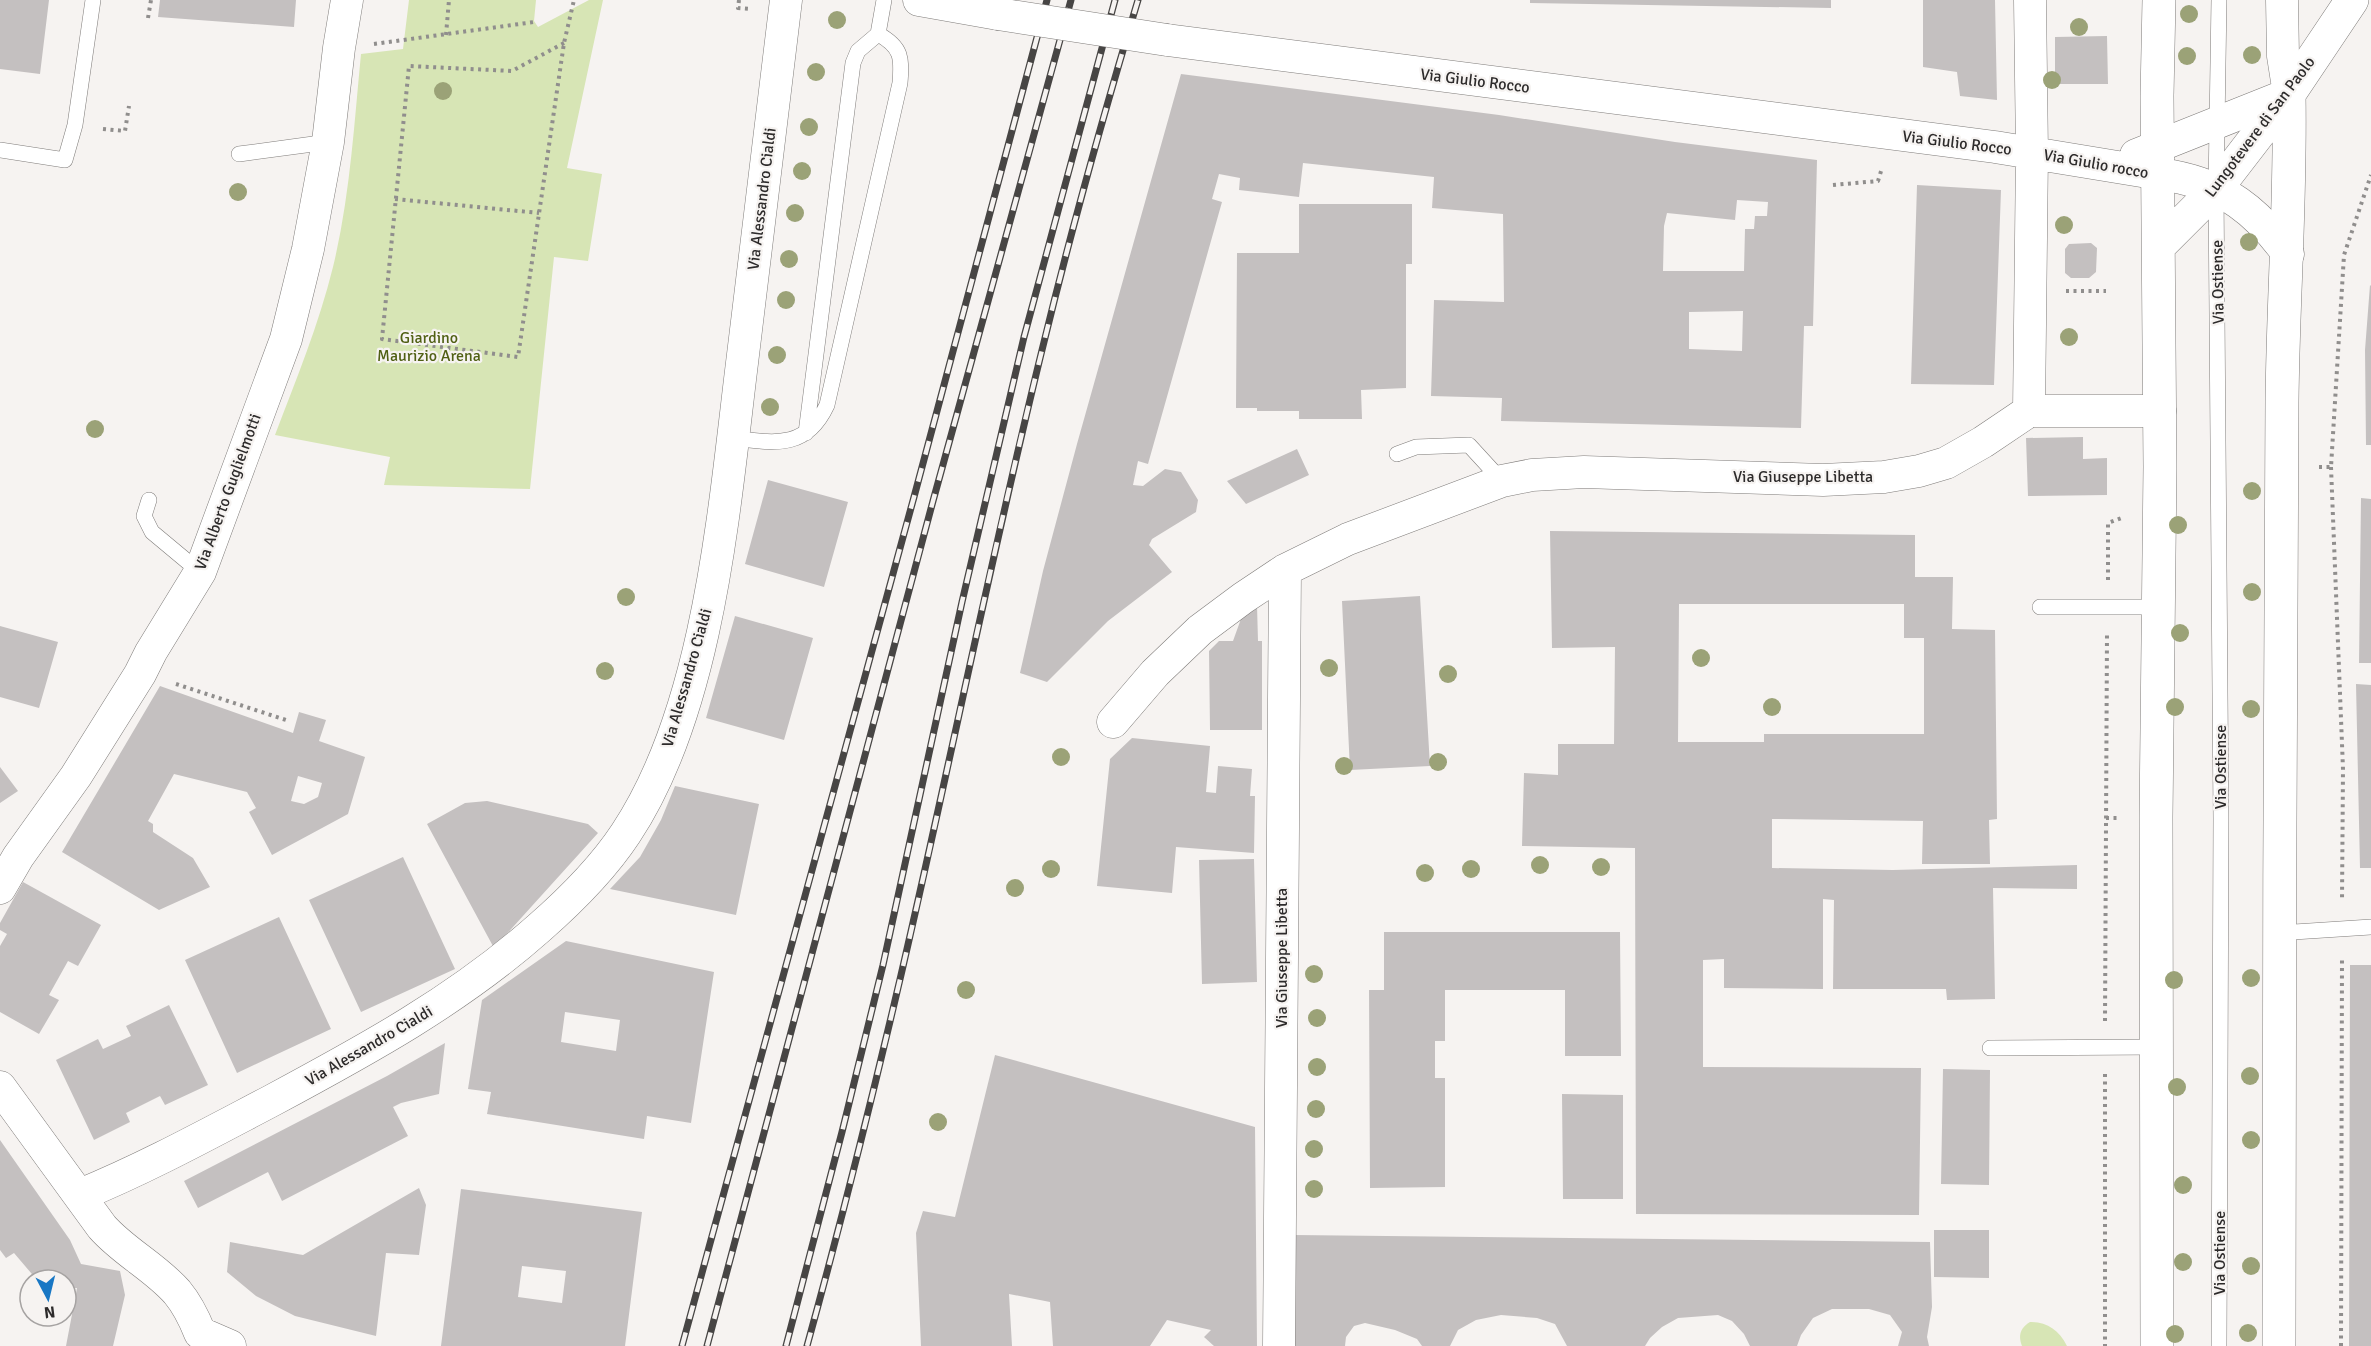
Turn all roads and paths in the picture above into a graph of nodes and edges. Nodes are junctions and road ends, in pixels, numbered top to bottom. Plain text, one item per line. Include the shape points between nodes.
1 (93, 0) edge
2 (151, 0) edge
3 (347, 0) edge
4 (449, 0) edge
5 (574, 0) edge
6 (786, 0) edge
7 (884, 0) edge
8 (919, 0) edge
9 (2030, 0) edge
10 (2159, 0) edge
11 (2219, 0) edge
12 (2282, 0) edge
13 (2352, 0) edge
14 (148, 18) dead end
15 (534, 22) dead end
16 (878, 34) junction
17 (446, 35) junction
18 (408, 40) dead end
19 (564, 43) junction
20 (2289, 94) junction
21 (129, 106) dead end
22 (2218, 122) junction
23 (102, 129) dead end
24 (328, 142) junction
25 (0, 150) edge
26 (2032, 153) junction
27 (239, 154) dead end
28 (2158, 160) junction
29 (2371, 175) edge
30 (2216, 189) junction
31 (394, 199) junction
32 (539, 213) junction
33 (2160, 245) junction
34 (2288, 254) junction
35 (2029, 411) junction
36 (2160, 411) junction
37 (806, 433) junction
38 (733, 438) junction
39 (1396, 454) dead end
40 (2319, 467) dead end
41 (1502, 481) junction
42 (148, 500) dead end
43 (1285, 570) junction
44 (200, 572) junction
45 (2040, 607) dead end
46 (2158, 607) junction
47 (174, 684) dead end
48 (289, 721) dead end
49 (1113, 723) dead end
50 (2121, 818) dead end
51 (0, 888) edge
52 (2371, 927) edge
53 (2279, 933) junction
54 (2156, 1047) junction
55 (1990, 1048) dead end
56 (2105, 1048) junction
57 (0, 1087) edge
58 (80, 1195) junction
59 (198, 1340) edge
60 (230, 1346) edge
61 (1279, 1346) edge
62 (2105, 1346) edge
63 (2157, 1346) edge
64 (2219, 1346) edge
65 (2279, 1346) edge

1 - 25 lane via 75,125 65,160
2 - 14 path
3 - 24 street, Via Alberto Guglielmotti
4 - 17 path
5 - 19 path
6 - 38 street, Via Alessandro Cialdi
7 - 16 lane
8 - 26 street, Via Giulio Rocco, bridge via 1167,40
9 - 26 street
10 - 28 main road
11 - 22 lane, Via Ostiense
12 - 20 street via 2283,56
13 - 20 main road, Lungotevere di San Paolo
15 - 17 path
16 - 37 lane via 858,51 853,63
16 - 37 lane via 891,41 899,52 900,83 831,389 821,417
17 - 18 path
19 - 31 path via 512,71 409,66
19 - 32 path
20 - 22 street
20 - 30 main road, Lungotevere di San Paolo
20 - 34 main road
21 - 23 path via 125,131
22 - 28 street
22 - 30 lane, Via Ostiense
24 - 27 lane
24 - 44 street, Via Alberto Guglielmotti via 286,339
26 - 28 street, Via Giulio rocco via 2107,166
26 - 35 street
28 - 30 street via 2190,180
28 - 33 main road
29 - 40 path via 2344,255 2331,467
30 - 33 main road, Lungotevere di San Paolo
30 - 34 street via 2257,216
30 - 64 lane, Via Ostiense via 2221,818
31 - 32 path
31 - 32 path via 382,339 518,357
33 - 36 main road
34 - 53 main road via 2282,397
35 - 36 street
35 - 41 street, Via Giuseppe Libetta via 1957,457 1905,474 1823,480 1584,472
36 - 46 main road
37 - 38 lane via 783,442
38 - 58 street, Via Alessandro Cialdi via 709,598 677,725 641,808 606,859 561,908 510,954 412,1023 208,1134 125,1177
39 - 41 lane via 1416,447 1468,445
41 - 43 street, Via Giuseppe Libetta via 1348,539
42 - 44 lane via 144,516 152,532
43 - 49 street, Via Giuseppe Libetta via 1200,630 1155,673
43 - 61 street, Via Giuseppe Libetta
44 - 51 street, Via Alberto Guglielmotti via 76,776
45 - 46 lane
46 - 54 main road
47 - 48 path
50 - 56 path via 2106,818
52 - 53 lane
53 - 65 main road
54 - 56 lane
54 - 63 main road
55 - 56 lane
56 - 62 path
57 - 58 street
58 - 59 street via 115,1241 177,1292 190,1311
59 - 60 street

